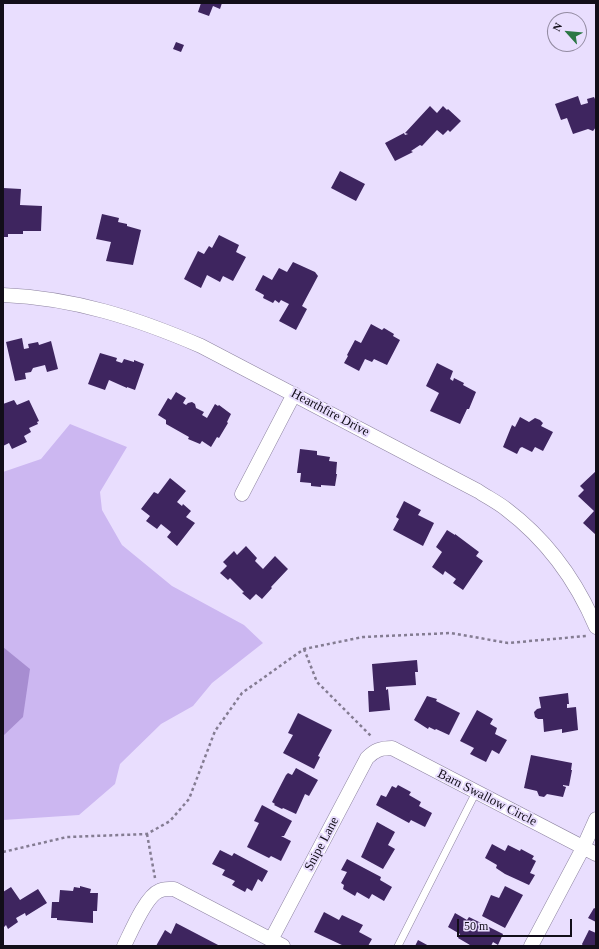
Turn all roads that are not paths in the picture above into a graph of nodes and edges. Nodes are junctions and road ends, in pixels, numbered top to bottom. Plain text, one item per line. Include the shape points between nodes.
1 (3, 295) edge
2 (294, 394) junction
3 (242, 494) dead end
4 (593, 609) edge
5 (592, 631) edge
6 (379, 749) joint
7 (476, 792) junction
8 (596, 819) edge
9 (583, 848) junction
10 (596, 854) edge
11 (277, 943) edge
12 (124, 946) edge
13 (398, 946) edge
14 (531, 946) edge

1 - 2 street, Hearthfire Drive via 89,307 133,319 201,346
2 - 3 street
2 - 4 street, Hearthfire Drive via 478,491 505,508 549,549
4 - 5 street, Hearthfire Drive
6 - 7 street, Barn Swallow Circle via 392,748
6 - 11 street, Snipe Lane via 367,758
7 - 9 street, Barn Swallow Circle
7 - 13 lane
8 - 9 street
9 - 10 street, Barn Swallow Circle
9 - 14 street
11 - 12 street via 174,890 164,889 150,897

